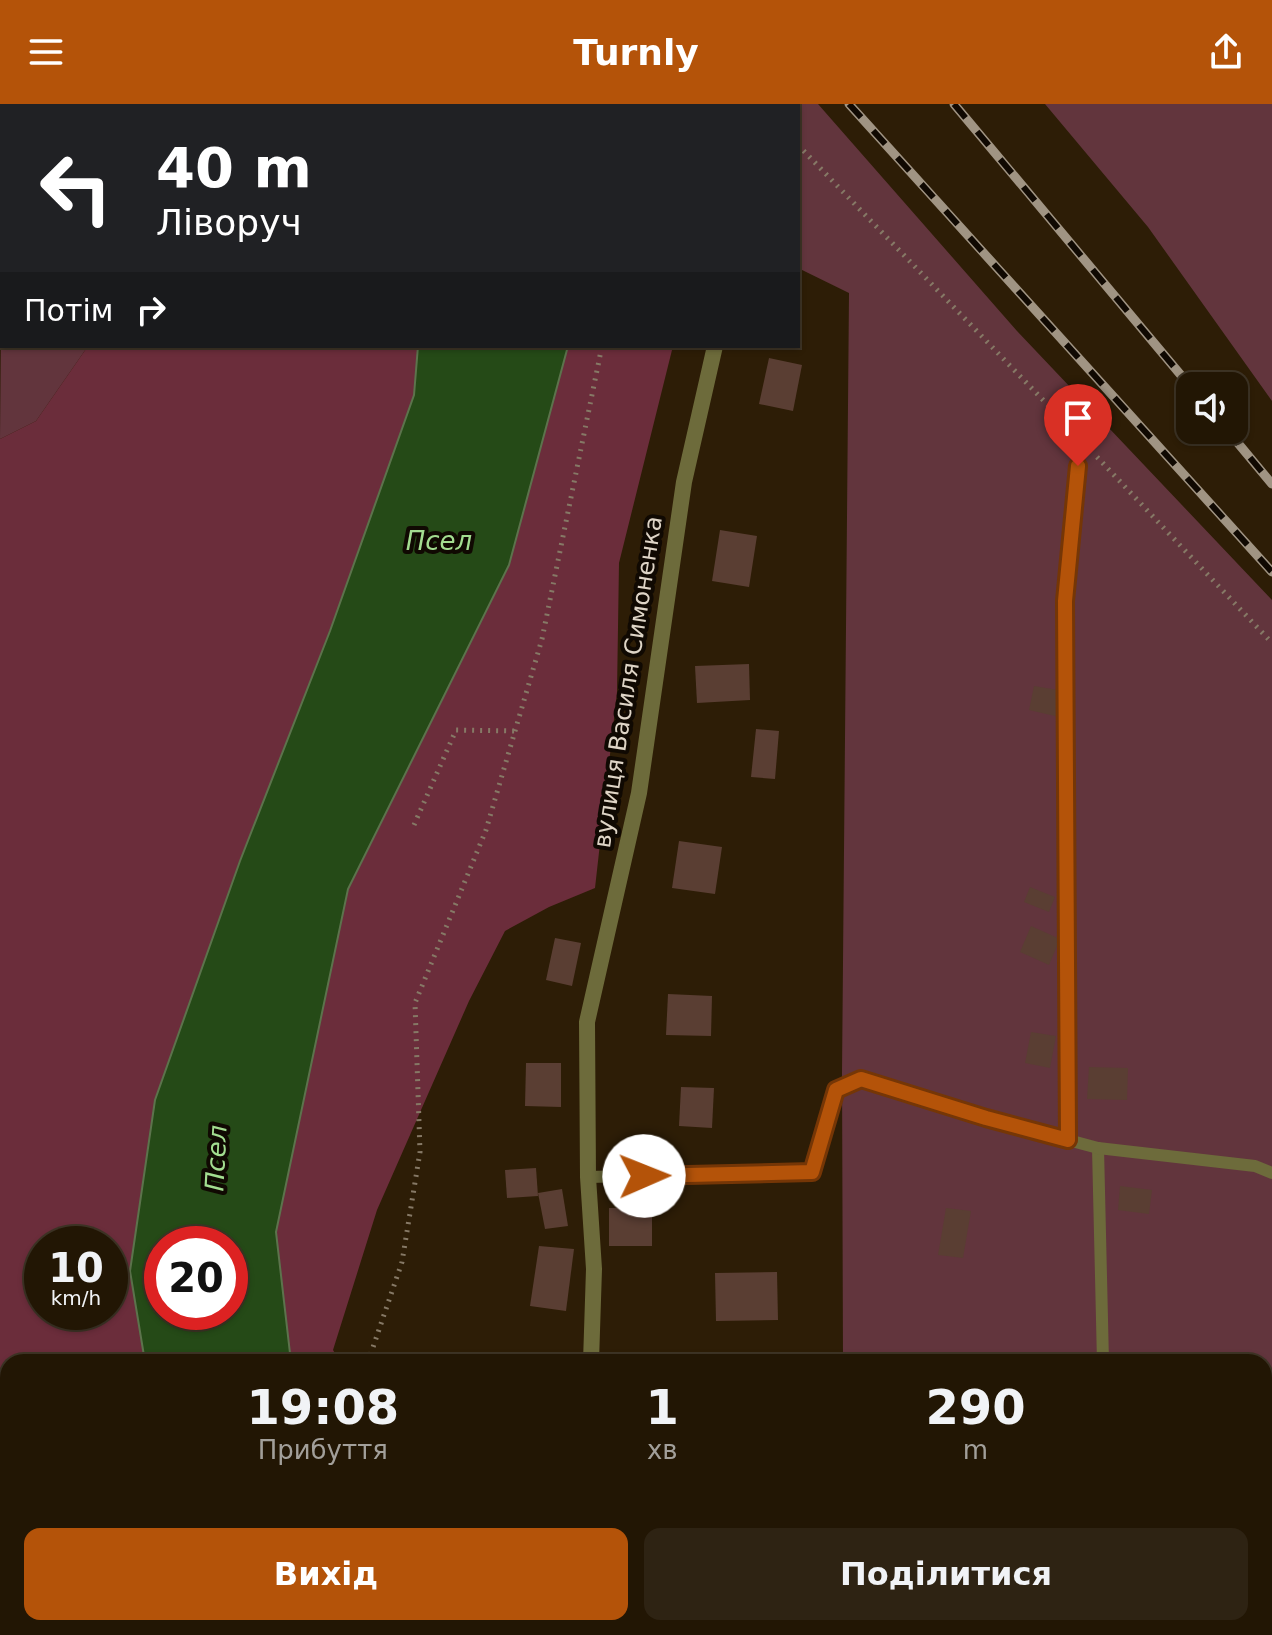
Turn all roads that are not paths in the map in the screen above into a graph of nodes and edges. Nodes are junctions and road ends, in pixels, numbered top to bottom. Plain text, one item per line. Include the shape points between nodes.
1 (715, 348) edge
2 (1081, 439) road end
3 (1068, 1140) junction
4 (1098, 1148) junction
5 (1272, 1173) edge
6 (588, 1177) junction
7 (591, 1354) edge
8 (1103, 1354) edge

1 - 6 street, вулиця Василя Симоненка via 684,482 639,793 587,1022
2 - 3 lane via 1065,601
3 - 4 lane
3 - 6 lane via 861,1079 836,1090 812,1172
4 - 5 lane via 1255,1166
4 - 8 lane
6 - 7 street, вулиця Василя Симоненка via 594,1269

